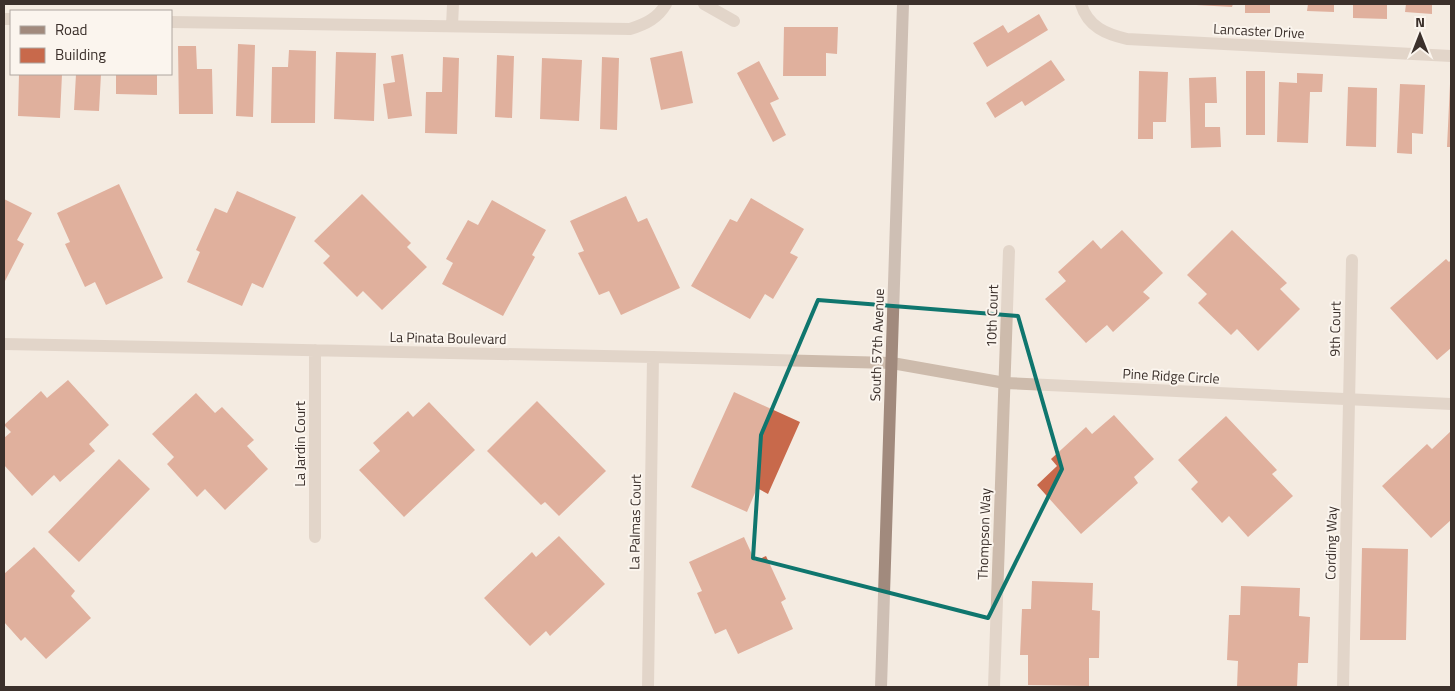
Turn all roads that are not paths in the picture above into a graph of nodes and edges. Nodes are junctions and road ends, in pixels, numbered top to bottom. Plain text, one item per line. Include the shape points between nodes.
1 (453, 4) edge
2 (666, 4) edge
3 (704, 4) edge
4 (904, 4) edge
5 (1081, 4) edge
6 (734, 21) dead end
7 (172, 22) edge
8 (452, 26) junction
9 (1451, 56) edge
10 (1009, 251) dead end
11 (1352, 260) dead end
12 (4, 344) edge
13 (315, 350) junction
14 (653, 357) junction
15 (892, 363) junction
16 (1004, 383) junction
17 (1349, 399) junction
18 (1451, 404) edge
19 (315, 537) dead end
20 (648, 687) edge
21 (882, 687) edge
22 (994, 687) edge
23 (1343, 687) edge

1 - 8 street
2 - 8 street via 647,23 630,29
3 - 6 street
4 - 15 street, South 57th Avenue
5 - 9 street, Lancaster Drive via 1094,24 1108,34 1127,39
7 - 8 street
10 - 16 street, 10th Court
11 - 17 street, 9th Court
12 - 13 street, La Pinata Boulevard
13 - 14 street, La Pinata Boulevard
13 - 19 street, La Jardin Court
14 - 15 street, La Pinata Boulevard
14 - 20 street, La Palmas Court
15 - 16 street, Pine Ridge Circle
15 - 21 street, South 57th Avenue
16 - 17 street, Pine Ridge Circle
16 - 22 street, Thompson Way
17 - 18 street, Pine Ridge Circle
17 - 23 street, Cording Way

